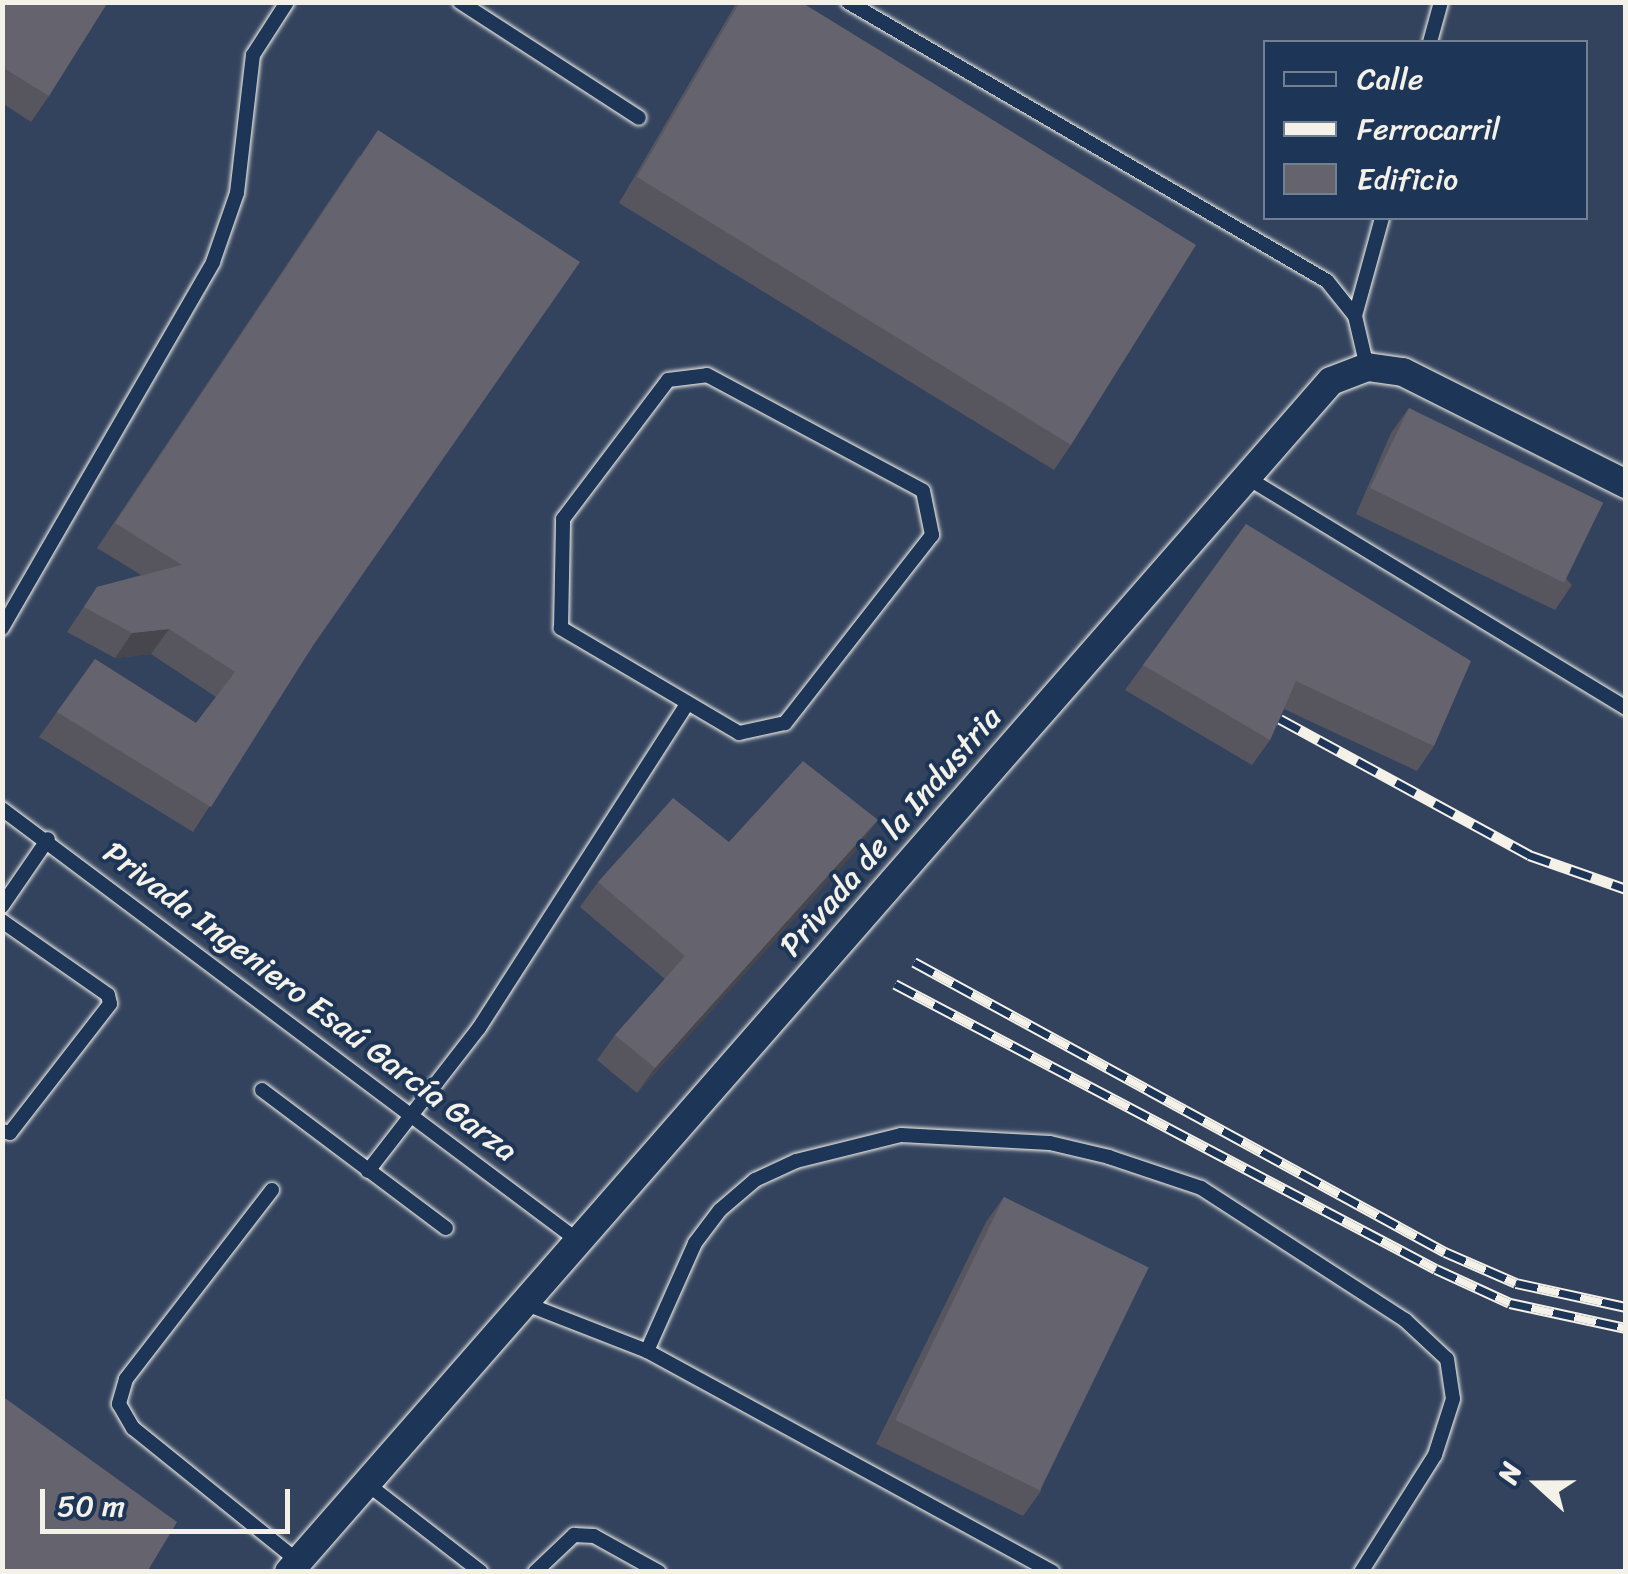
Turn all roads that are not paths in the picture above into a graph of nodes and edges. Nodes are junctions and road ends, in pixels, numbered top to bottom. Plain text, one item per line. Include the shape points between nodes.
1 (287, 2) edge
2 (460, 2) edge
3 (848, 2) edge
4 (1441, 2) edge
5 (1431, 40) edge
6 (639, 118) dead end
7 (1381, 220) edge
8 (1355, 316) junction
9 (1367, 367) junction
10 (1244, 476) junction
11 (1626, 484) edge
12 (2, 628) edge
13 (685, 707) junction
14 (1626, 708) edge
15 (2, 808) edge
16 (48, 839) junction
17 (2, 906) edge
18 (2, 921) edge
19 (262, 1090) dead end
20 (412, 1110) junction
21 (2, 1131) edge
22 (368, 1171) junction
23 (272, 1190) dead end
24 (446, 1228) dead end
25 (582, 1243) junction
26 (524, 1303) junction
27 (647, 1351) junction
28 (366, 1483) junction
29 (293, 1566) edge
30 (481, 1572) edge
31 (535, 1572) edge
32 (659, 1572) edge
33 (1053, 1572) edge
34 (1361, 1572) edge

1 - 12 lane via 254,54 237,193 213,262
2 - 6 lane
3 - 8 lane via 1326,281
4 - 5 lane
7 - 8 lane
8 - 9 lane
9 - 10 street, Privada de la Industria via 1331,381
9 - 11 street via 1404,372 1456,394
10 - 14 lane
10 - 25 street, Privada de la Industria
13 - 13 lane via 738,732 785,723 932,535 923,491 707,374 668,380 563,519 562,532 561,628
13 - 20 lane via 479,1028
15 - 16 lane, Privada Ingeniero Esaú García Garza
16 - 17 lane
16 - 20 lane, Privada Ingeniero Esaú García Garza
18 - 21 lane via 108,995 110,1004 10,1134
19 - 22 lane
20 - 22 lane
20 - 25 lane, Privada Ingeniero Esaú García Garza
22 - 24 lane
23 - 29 lane via 126,1379 118,1404 133,1428
25 - 26 street, Privada de la Industria
26 - 27 lane
26 - 28 street, Privada de la Industria
27 - 33 lane
27 - 34 lane via 694,1243 755,1180 796,1161 901,1136 1050,1143 1110,1157 1201,1188 1404,1320 1446,1359 1453,1399 1435,1455
28 - 29 street, Privada de la Industria
28 - 30 lane
31 - 32 lane via 574,1535 594,1536

